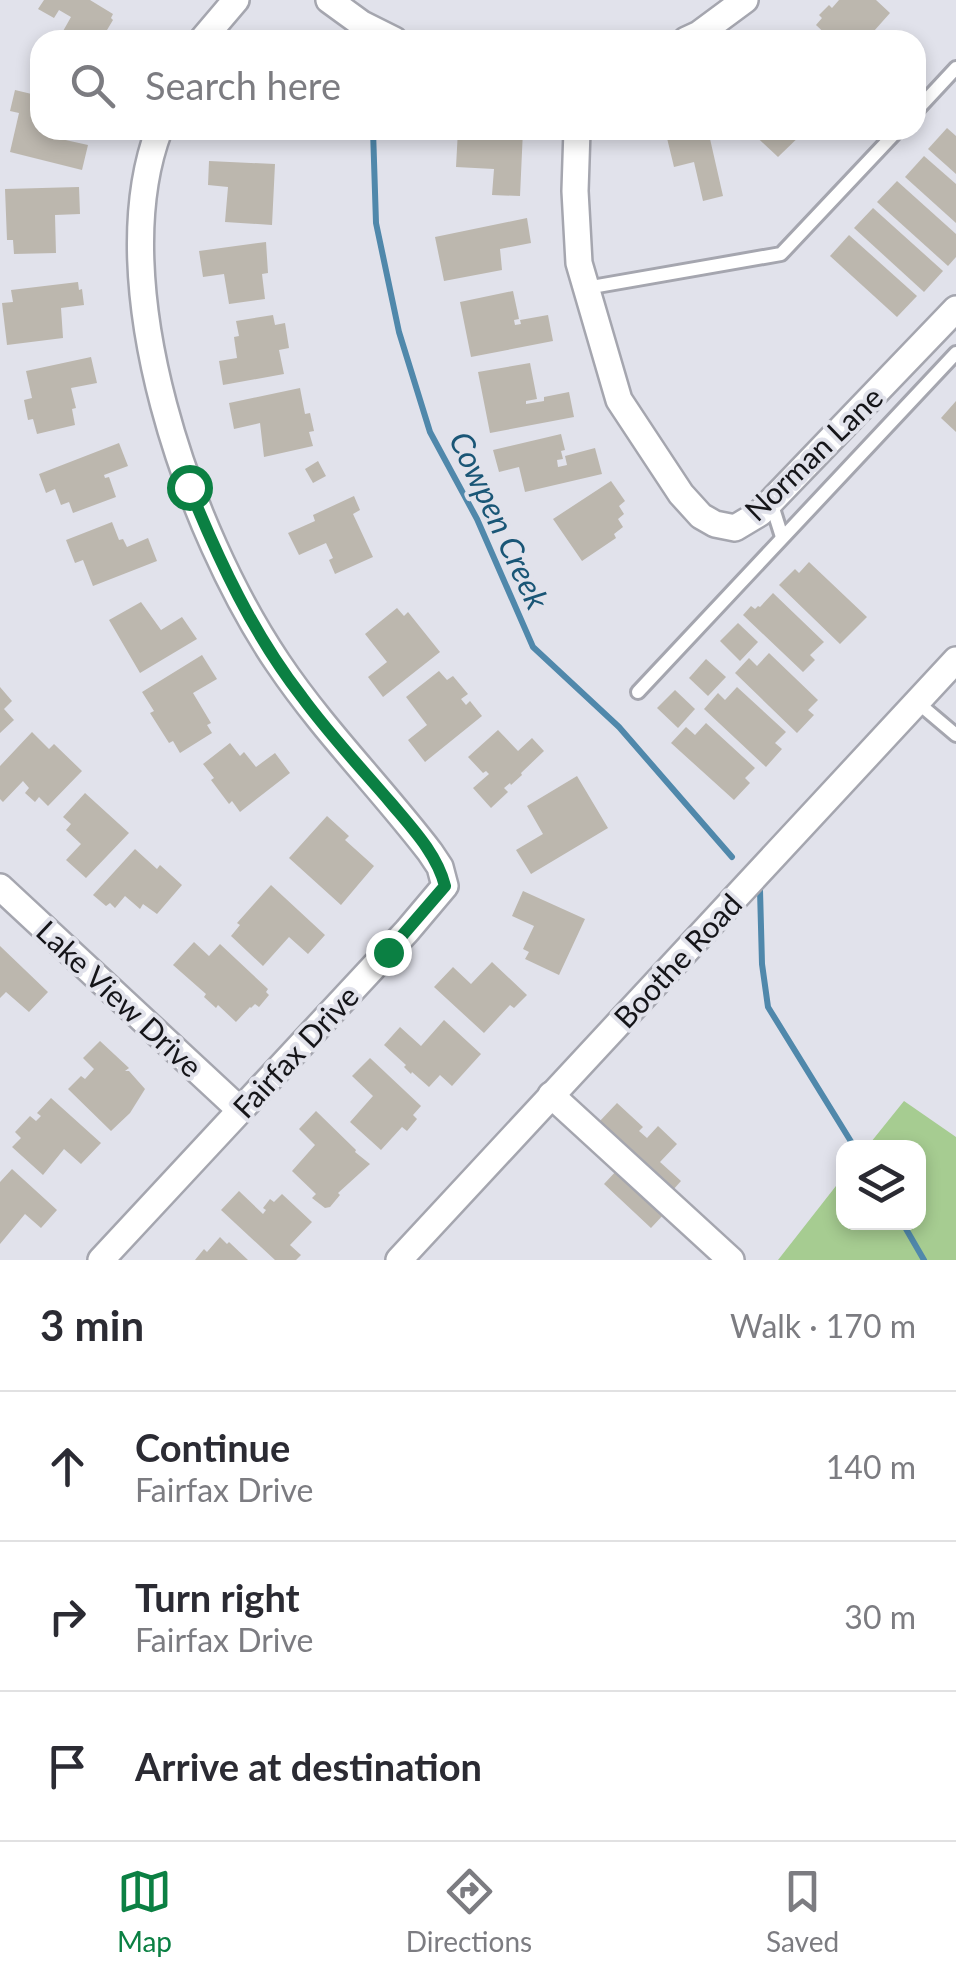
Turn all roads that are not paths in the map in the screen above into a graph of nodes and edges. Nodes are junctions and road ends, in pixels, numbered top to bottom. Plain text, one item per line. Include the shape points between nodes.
1 (236, 0) edge
2 (329, 0) edge
3 (745, 0) edge
4 (210, 30) edge
5 (374, 30) edge
6 (704, 30) edge
7 (956, 68) edge
8 (926, 100) edge
9 (157, 140) edge
10 (577, 140) edge
11 (889, 140) edge
12 (586, 288) junction
13 (956, 309) edge
14 (956, 353) edge
15 (771, 502) junction
16 (782, 537) junction
17 (956, 660) edge
18 (638, 692) dead end
19 (917, 702) junction
20 (956, 734) edge
21 (0, 887) edge
22 (551, 1095) junction
23 (240, 1110) junction
24 (101, 1260) edge
25 (399, 1260) edge
26 (732, 1260) edge

1 - 4 street
2 - 5 street
3 - 6 street
7 - 8 lane
9 - 23 street, Fairfax Drive via 144,192 144,295 161,393 189,487 275,659 430,852 445,886
10 - 12 street, Norman Lane via 579,264
11 - 12 lane via 781,254
12 - 15 street, Norman Lane via 619,400 701,516 734,528
13 - 15 street, Norman Lane
14 - 16 lane
15 - 16 lane
16 - 18 lane
17 - 19 street, Boothe Road
19 - 20 lane
19 - 22 street, Boothe Road
21 - 23 street, Lake View Drive
22 - 25 street, Boothe Road
22 - 26 street
23 - 24 street, Fairfax Drive

